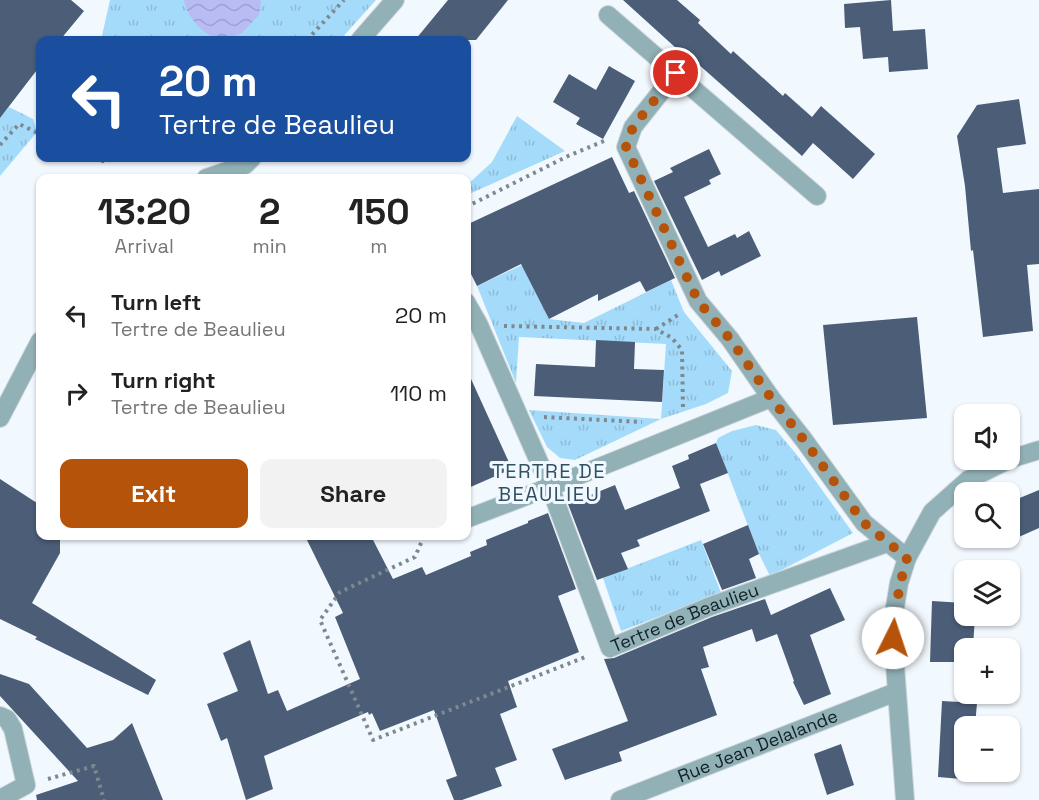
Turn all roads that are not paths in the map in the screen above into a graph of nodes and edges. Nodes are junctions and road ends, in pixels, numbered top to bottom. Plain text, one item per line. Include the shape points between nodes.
1 (395, 0) edge
2 (608, 15) dead end
3 (364, 36) edge
4 (676, 73) junction
5 (248, 162) edge
6 (218, 174) edge
7 (817, 196) dead end
8 (471, 311) edge
9 (36, 349) edge
10 (771, 398) junction
11 (0, 418) edge
12 (1039, 450) edge
13 (550, 487) junction
14 (471, 517) edge
15 (887, 543) junction
16 (907, 558) junction
17 (896, 692) junction
18 (0, 716) edge
19 (0, 799) edge
20 (620, 800) edge
21 (905, 800) edge

1 - 3 street
2 - 4 street
4 - 7 street
4 - 10 street via 633,127 626,147 698,301
5 - 6 street
8 - 13 street, Tertre de Beaulieu
9 - 11 street
10 - 13 street
10 - 15 street via 864,523
12 - 16 street via 968,480 932,512
13 - 14 street
13 - 15 street, Tertre de Beaulieu via 610,648 708,607
15 - 16 street
16 - 17 street via 899,583 893,638
17 - 20 street, Rue Jean Delalande
17 - 21 street
18 - 19 street via 7,718 13,729 26,785

